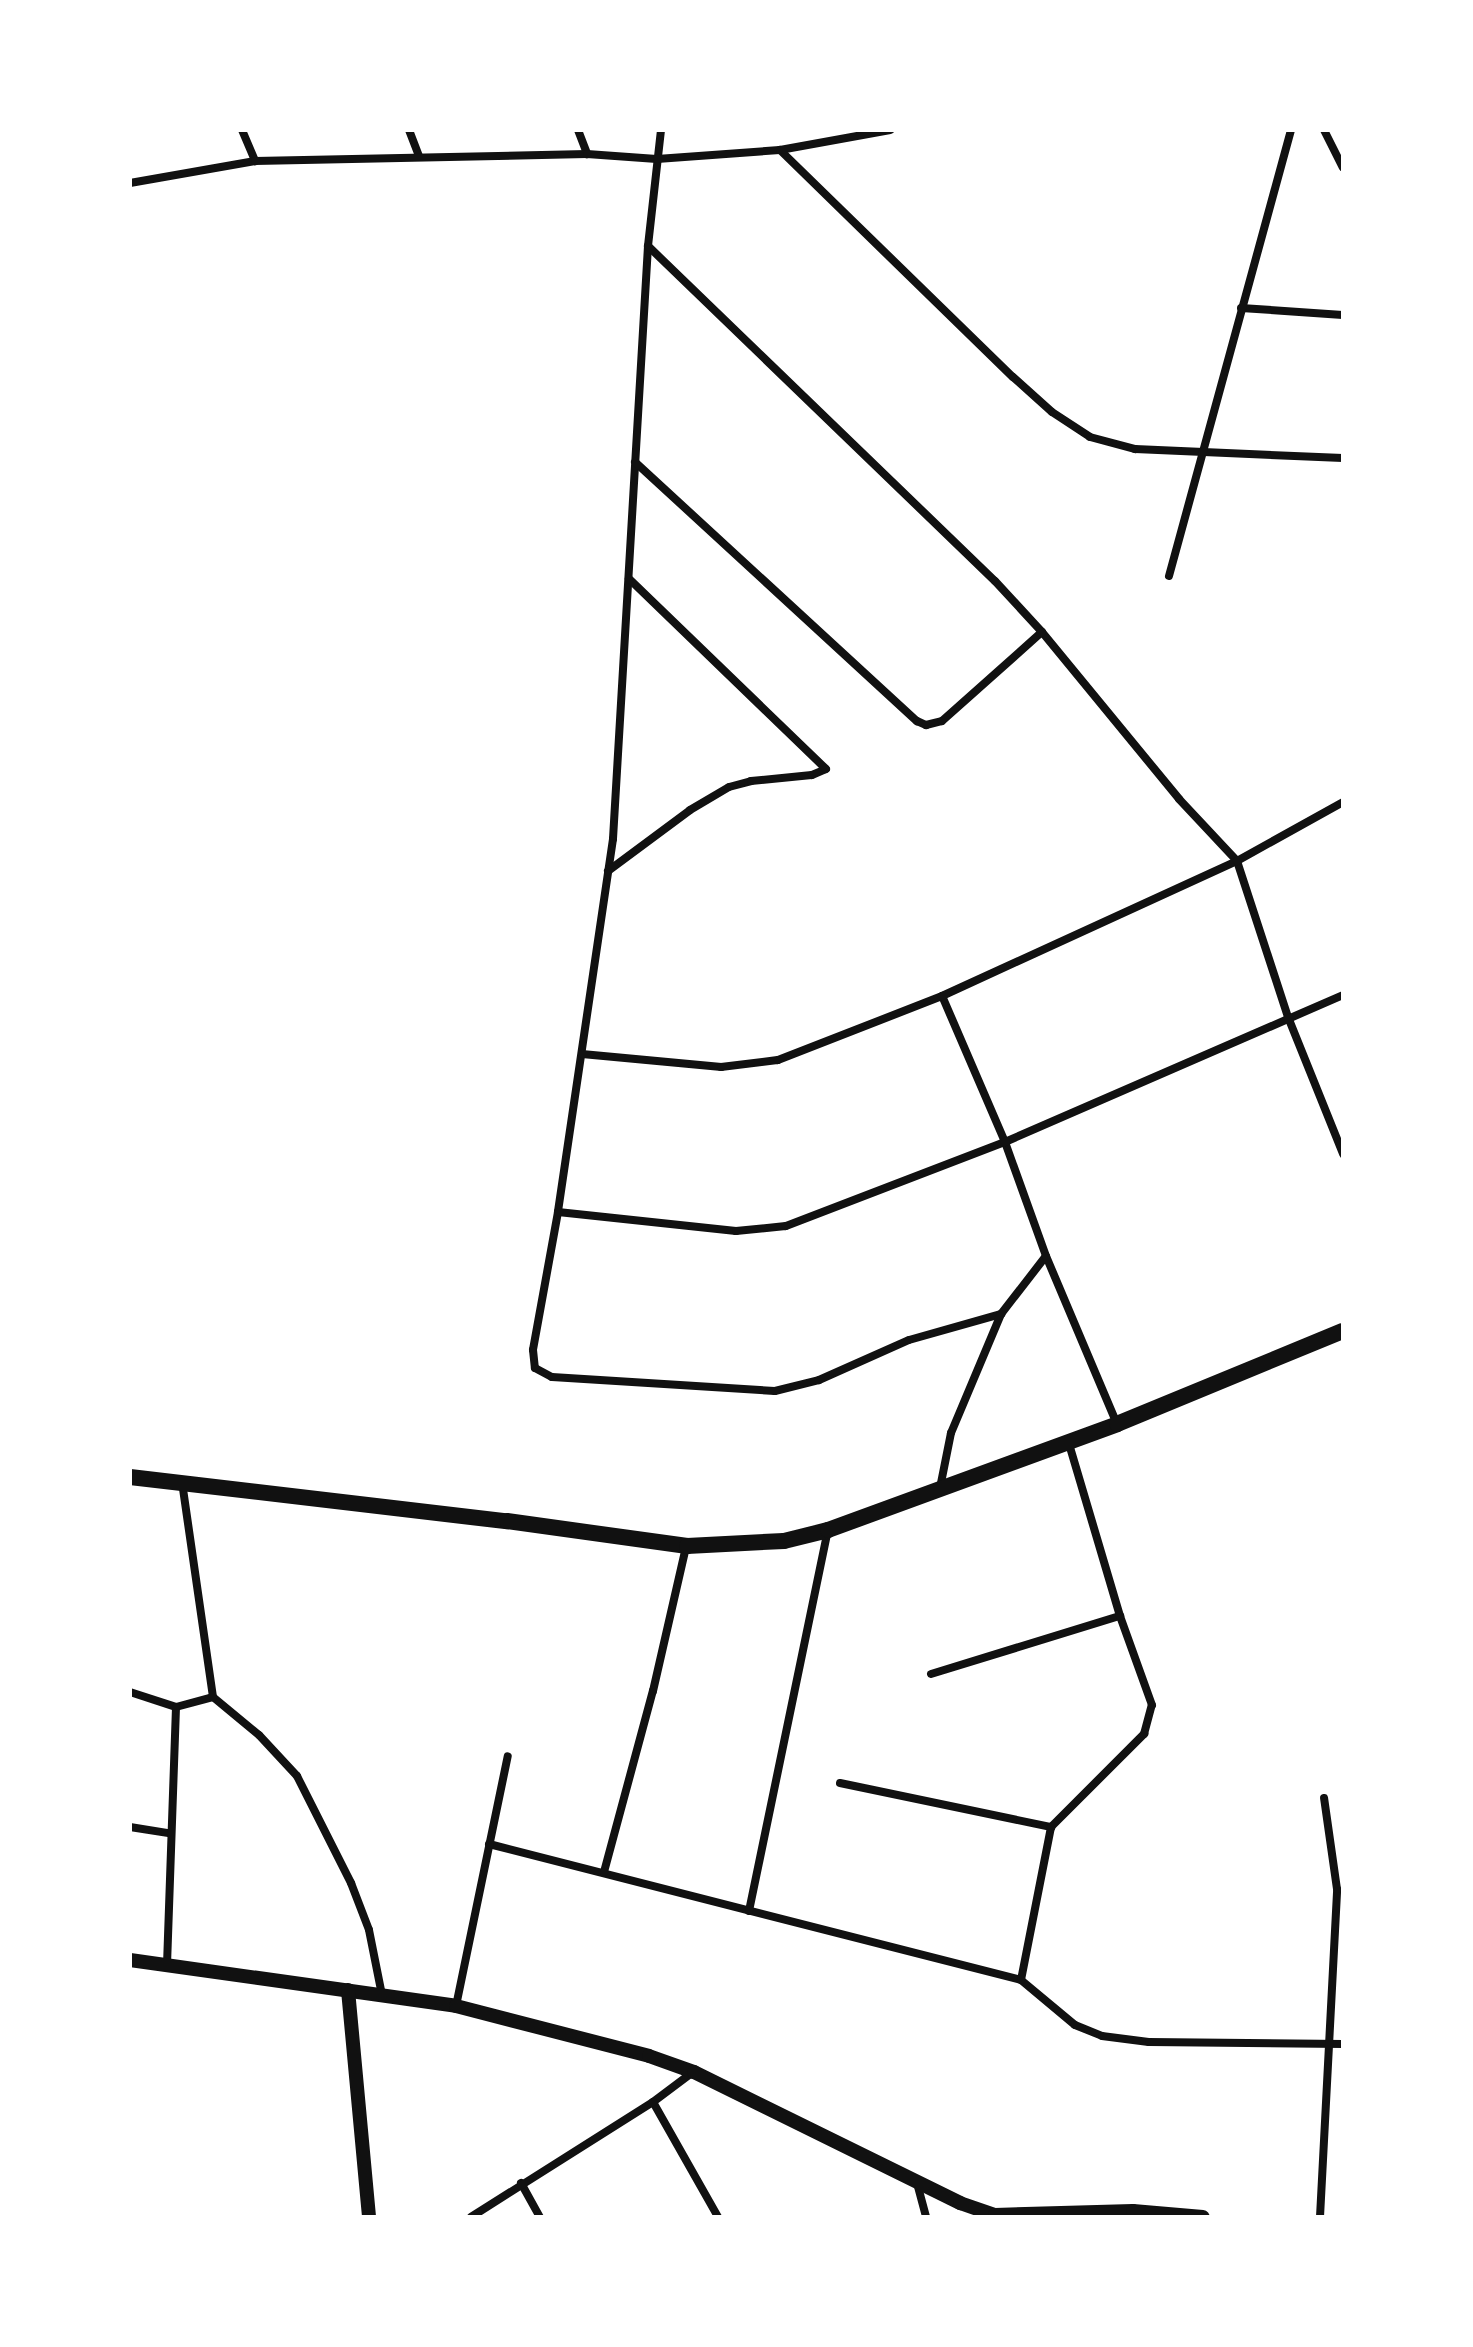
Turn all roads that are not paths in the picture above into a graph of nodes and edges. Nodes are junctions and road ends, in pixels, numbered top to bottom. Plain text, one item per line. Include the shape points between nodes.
1 (242, 130) edge
2 (409, 130) edge
3 (578, 130) edge
4 (661, 130) edge
5 (890, 130) edge
6 (1291, 130) edge
7 (1324, 130) edge
8 (780, 150) junction
9 (587, 154) junction
10 (419, 156) junction
11 (657, 159) junction
12 (255, 161) junction
13 (1341, 166) edge
14 (130, 183) edge
15 (648, 246) junction
16 (1241, 308) junction
17 (1343, 315) edge
18 (1201, 453) junction
19 (1343, 458) edge
20 (635, 462) junction
21 (1169, 576) dead end
22 (629, 579) junction
23 (1042, 632) junction
24 (1343, 802) edge
25 (1237, 861) junction
26 (608, 871) junction
27 (1343, 995) edge
28 (942, 996) junction
29 (1288, 1017) junction
30 (582, 1054) junction
31 (1005, 1142) junction
32 (1343, 1154) edge
33 (558, 1212) junction
34 (1046, 1256) junction
35 (1001, 1314) junction
36 (1343, 1331) edge
37 (1117, 1424) junction
38 (1068, 1440) junction
39 (130, 1477) edge
40 (182, 1481) junction
41 (940, 1489) junction
42 (828, 1530) junction
43 (687, 1546) junction
44 (1120, 1616) junction
45 (931, 1674) dead end
46 (130, 1692) edge
47 (213, 1697) junction
48 (176, 1707) junction
49 (508, 1756) dead end
50 (840, 1783) dead end
51 (1324, 1798) dead end
52 (130, 1827) edge
53 (1051, 1827) junction
54 (169, 1833) junction
55 (489, 1844) junction
56 (604, 1872) junction
57 (1340, 1888) edge
58 (749, 1911) junction
59 (130, 1960) edge
60 (167, 1965) junction
61 (1021, 1980) junction
62 (348, 1990) junction
63 (382, 1995) junction
64 (456, 2006) junction
65 (1329, 2043) junction
66 (1343, 2044) edge
67 (694, 2072) junction
68 (653, 2102) junction
69 (917, 2182) junction
70 (521, 2183) junction
71 (1070, 2214) edge
72 (369, 2217) edge
73 (471, 2217) edge
74 (540, 2217) edge
75 (718, 2217) edge
76 (926, 2217) edge
77 (1203, 2217) edge
78 (1320, 2217) edge

1 - 12 street
2 - 10 street
3 - 9 street
4 - 11 street
5 - 8 street
6 - 16 street
7 - 13 street
8 - 11 street
8 - 18 street via 1052,412 1090,437 1115,444
9 - 10 street
9 - 11 street
10 - 12 street
11 - 15 street
12 - 14 street
15 - 20 street
15 - 23 street
16 - 17 street
16 - 18 street
18 - 19 street
18 - 21 street
20 - 22 street
20 - 23 street via 926,725 942,721
22 - 26 street
22 - 26 street via 826,769 729,787
23 - 25 street
24 - 25 street
25 - 28 street
25 - 29 street
26 - 30 street
27 - 29 street
28 - 30 street via 753,1065 721,1067
28 - 31 street
29 - 31 street
29 - 32 street
30 - 33 street
31 - 33 street via 766,1230
31 - 34 street
33 - 35 street via 532,1359 540,1373 552,1377 775,1391 819,1380 909,1340
34 - 35 street
34 - 37 street
35 - 41 street via 951,1433
36 - 37 main road
37 - 38 main road
38 - 41 main road
38 - 44 street
39 - 40 main road
40 - 43 main road
40 - 47 street
41 - 42 main road
42 - 43 main road via 784,1541
42 - 58 street
43 - 56 street
44 - 45 street
44 - 53 street via 1152,1705 1144,1734
46 - 48 street
47 - 48 street
47 - 63 street via 297,1776 351,1883 369,1930
48 - 54 street
49 - 55 street
50 - 53 street
51 - 57 street
52 - 54 street
53 - 61 street
54 - 60 street
55 - 56 street
55 - 64 street
56 - 58 street
57 - 65 street
58 - 61 street
59 - 60 street
60 - 62 street
61 - 65 street via 1075,2025 1102,2036 1149,2042
62 - 63 street
62 - 72 street
63 - 64 street
64 - 67 street
65 - 66 street
65 - 78 street
67 - 68 street
67 - 69 street
68 - 70 street
68 - 75 street
69 - 71 street via 995,2215
69 - 76 street
70 - 73 street
70 - 74 street
71 - 77 street

